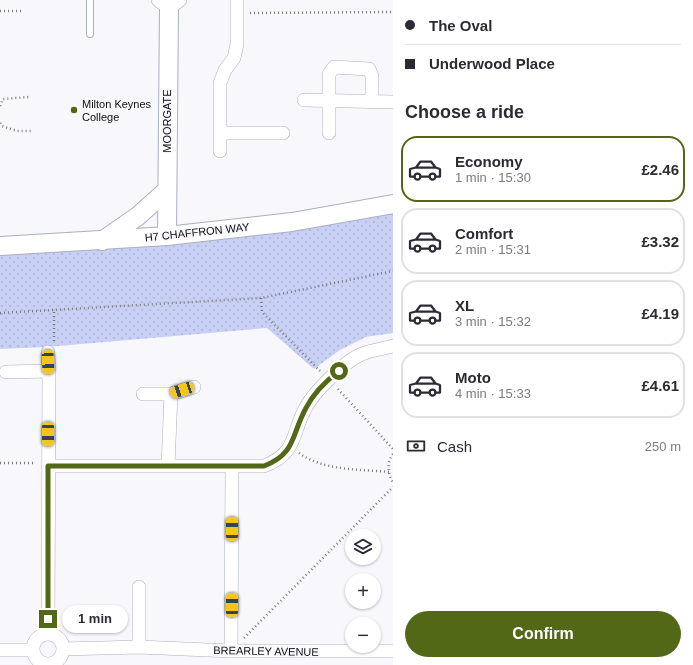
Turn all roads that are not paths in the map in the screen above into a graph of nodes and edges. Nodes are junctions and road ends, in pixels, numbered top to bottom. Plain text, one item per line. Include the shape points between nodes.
1 (90, 0) edge
2 (169, 2) edge
3 (237, 7) edge
4 (90, 34) dead end
5 (304, 100) dead end
6 (329, 102) junction
7 (372, 102) junction
8 (393, 102) edge
9 (220, 133) junction
10 (283, 133) dead end
11 (329, 133) dead end
12 (220, 151) dead end
13 (167, 190) junction
14 (393, 204) edge
15 (167, 236) junction
16 (102, 241) junction
17 (0, 246) edge
18 (393, 346) edge
19 (48, 352) dead end
20 (49, 371) junction
21 (6, 372) dead end
22 (194, 387) dead end
23 (143, 394) dead end
24 (171, 394) junction
25 (48, 466) junction
26 (168, 466) junction
27 (232, 467) junction
28 (139, 587) dead end
29 (48, 634) junction
30 (139, 647) junction
31 (63, 649) junction
32 (0, 650) edge
33 (33, 650) junction
34 (231, 651) junction
35 (393, 651) edge
36 (48, 665) edge

1 - 4 lane
2 - 13 street, MOORGATE
3 - 9 street via 237,44 234,58 220,83
5 - 6 street
6 - 7 street
6 - 7 street via 329,74 330,70 337,66 364,67 372,72
6 - 11 street
7 - 8 street
9 - 10 street
9 - 12 street
13 - 15 street, MOORGATE
13 - 16 street via 138,216
14 - 15 street, H7 CHAFFRON WAY via 292,222
15 - 16 street, H7 CHAFFRON WAY
16 - 17 street, H7 CHAFFRON WAY
18 - 27 street via 360,355 328,379 306,407 284,456 264,466
19 - 20 street
20 - 21 street
20 - 25 street
22 - 24 street
23 - 24 street
24 - 26 street
25 - 26 street
25 - 29 street
26 - 27 street
27 - 34 street
28 - 30 street
29 - 31 street via 59,639
29 - 33 street via 37,639
30 - 31 street, BREARLEY AVENUE
30 - 34 street, BREARLEY AVENUE
31 - 36 street via 58,661
32 - 33 street
33 - 36 street via 38,660
34 - 35 street, BREARLEY AVENUE

